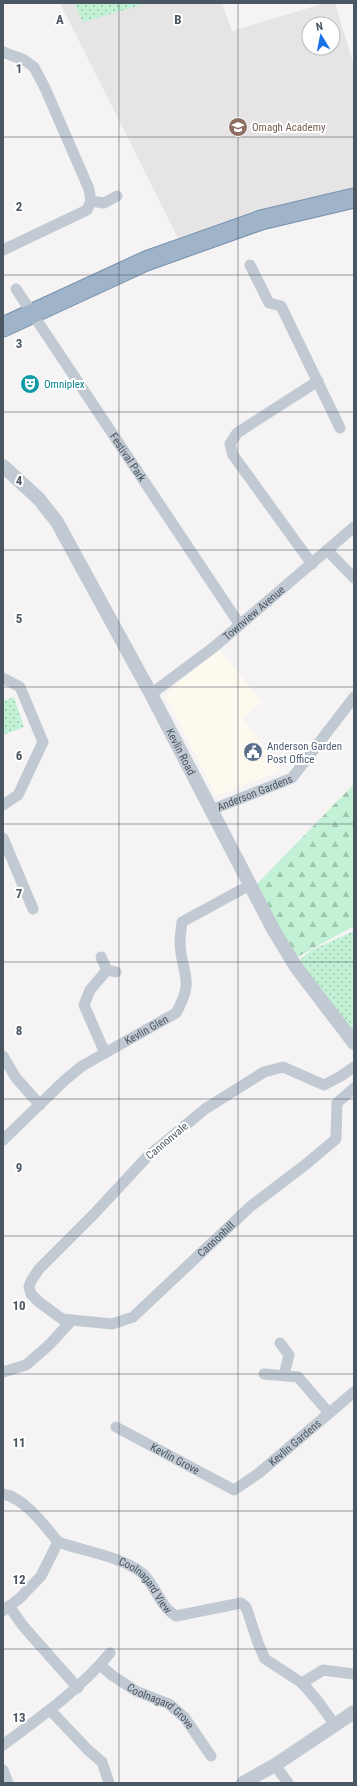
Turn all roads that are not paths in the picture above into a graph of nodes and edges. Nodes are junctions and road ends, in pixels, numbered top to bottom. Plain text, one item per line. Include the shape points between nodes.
1 (3, 52) edge
2 (117, 196) dead end
3 (354, 198) edge
4 (91, 201) junction
5 (3, 250) edge
6 (250, 265) dead end
7 (16, 289) dead end
8 (3, 327) edge
9 (318, 381) junction
10 (340, 428) dead end
11 (3, 466) edge
12 (354, 527) edge
13 (328, 550) junction
14 (312, 564) junction
15 (354, 578) edge
16 (240, 625) junction
17 (3, 678) edge
18 (151, 694) junction
19 (354, 696) edge
20 (3, 805) edge
21 (212, 810) junction
22 (3, 838) edge
23 (250, 885) junction
24 (33, 909) dead end
25 (101, 957) dead end
26 (354, 1043) edge
27 (105, 1053) junction
28 (3, 1056) edge
29 (354, 1067) edge
30 (354, 1088) edge
31 (40, 1105) junction
32 (3, 1140) edge
33 (39, 1302) joint
34 (72, 1320) junction
35 (280, 1343) dead end
36 (3, 1372) edge
37 (264, 1374) dead end
38 (284, 1375) junction
39 (354, 1392) edge
40 (329, 1413) junction
41 (116, 1427) dead end
42 (234, 1490) joint
43 (3, 1494) edge
44 (58, 1542) junction
45 (6, 1609) edge
46 (110, 1653) dead end
47 (100, 1665) junction
48 (354, 1674) edge
49 (302, 1684) junction
50 (78, 1688) junction
51 (51, 1711) junction
52 (354, 1712) edge
53 (334, 1725) junction
54 (3, 1745) edge
55 (211, 1756) dead end
56 (275, 1764) junction
57 (3, 1770) edge
58 (8, 1783) edge
59 (109, 1783) edge
60 (243, 1783) edge
61 (288, 1783) edge

1 - 4 street via 34,67 89,189
2 - 4 street via 104,203
3 - 8 highway via 261,220 146,261
4 - 5 street via 87,210
6 - 9 street via 269,303 281,306
7 - 16 street, Festival Park
9 - 10 street
9 - 14 street via 237,433 230,444 233,455
11 - 18 street, Kevlin Road via 39,499 52,516
12 - 13 street, Townview Avenue
13 - 14 street, Townview Avenue
13 - 15 street
14 - 16 street, Townview Avenue
16 - 18 street, Townview Avenue
17 - 20 street via 20,687 43,742 18,795
18 - 21 street, Kevlin Road
19 - 21 street, Anderson Gardens via 292,778
21 - 23 street, Kevlin Road
22 - 24 street
23 - 26 street, Kevlin Road via 292,960
23 - 27 street, Kevlin Glen via 182,922 180,945 186,976 185,997 176,1013
25 - 27 street via 112,971 90,990 84,1005
27 - 31 street, Kevlin Glen via 82,1066
28 - 31 street via 16,1078
29 - 33 street, Cannonvale via 324,1085 283,1067 264,1072 205,1109 147,1157 39,1268 29,1287 31,1294
30 - 34 street, Cannonhill via 337,1103 336,1139 251,1206 133,1317 112,1324
31 - 32 street, Kevlin Glen
33 - 34 street, Cannonhill via 62,1318
34 - 36 street via 26,1365
35 - 38 street via 289,1355
37 - 38 street
38 - 40 street via 298,1377
39 - 40 street, Kevlin Gardens
40 - 42 street, Kevlin Gardens via 259,1473
41 - 42 street, Kevlin Grove
43 - 44 street via 9,1495 35,1514
44 - 45 street via 41,1576
44 - 49 street, Coolnagard View via 127,1563 143,1574 167,1610 176,1616 241,1603 246,1606 265,1659
45 - 50 street
46 - 47 street
47 - 50 street
47 - 55 street, Coolnagard Grove via 136,1691 169,1704 185,1718
48 - 49 street via 323,1670
49 - 53 street, Coolnagard View via 318,1700
50 - 51 street
51 - 54 street
51 - 59 street via 102,1762
52 - 53 street
53 - 56 street
56 - 60 street
56 - 61 street
57 - 58 street

